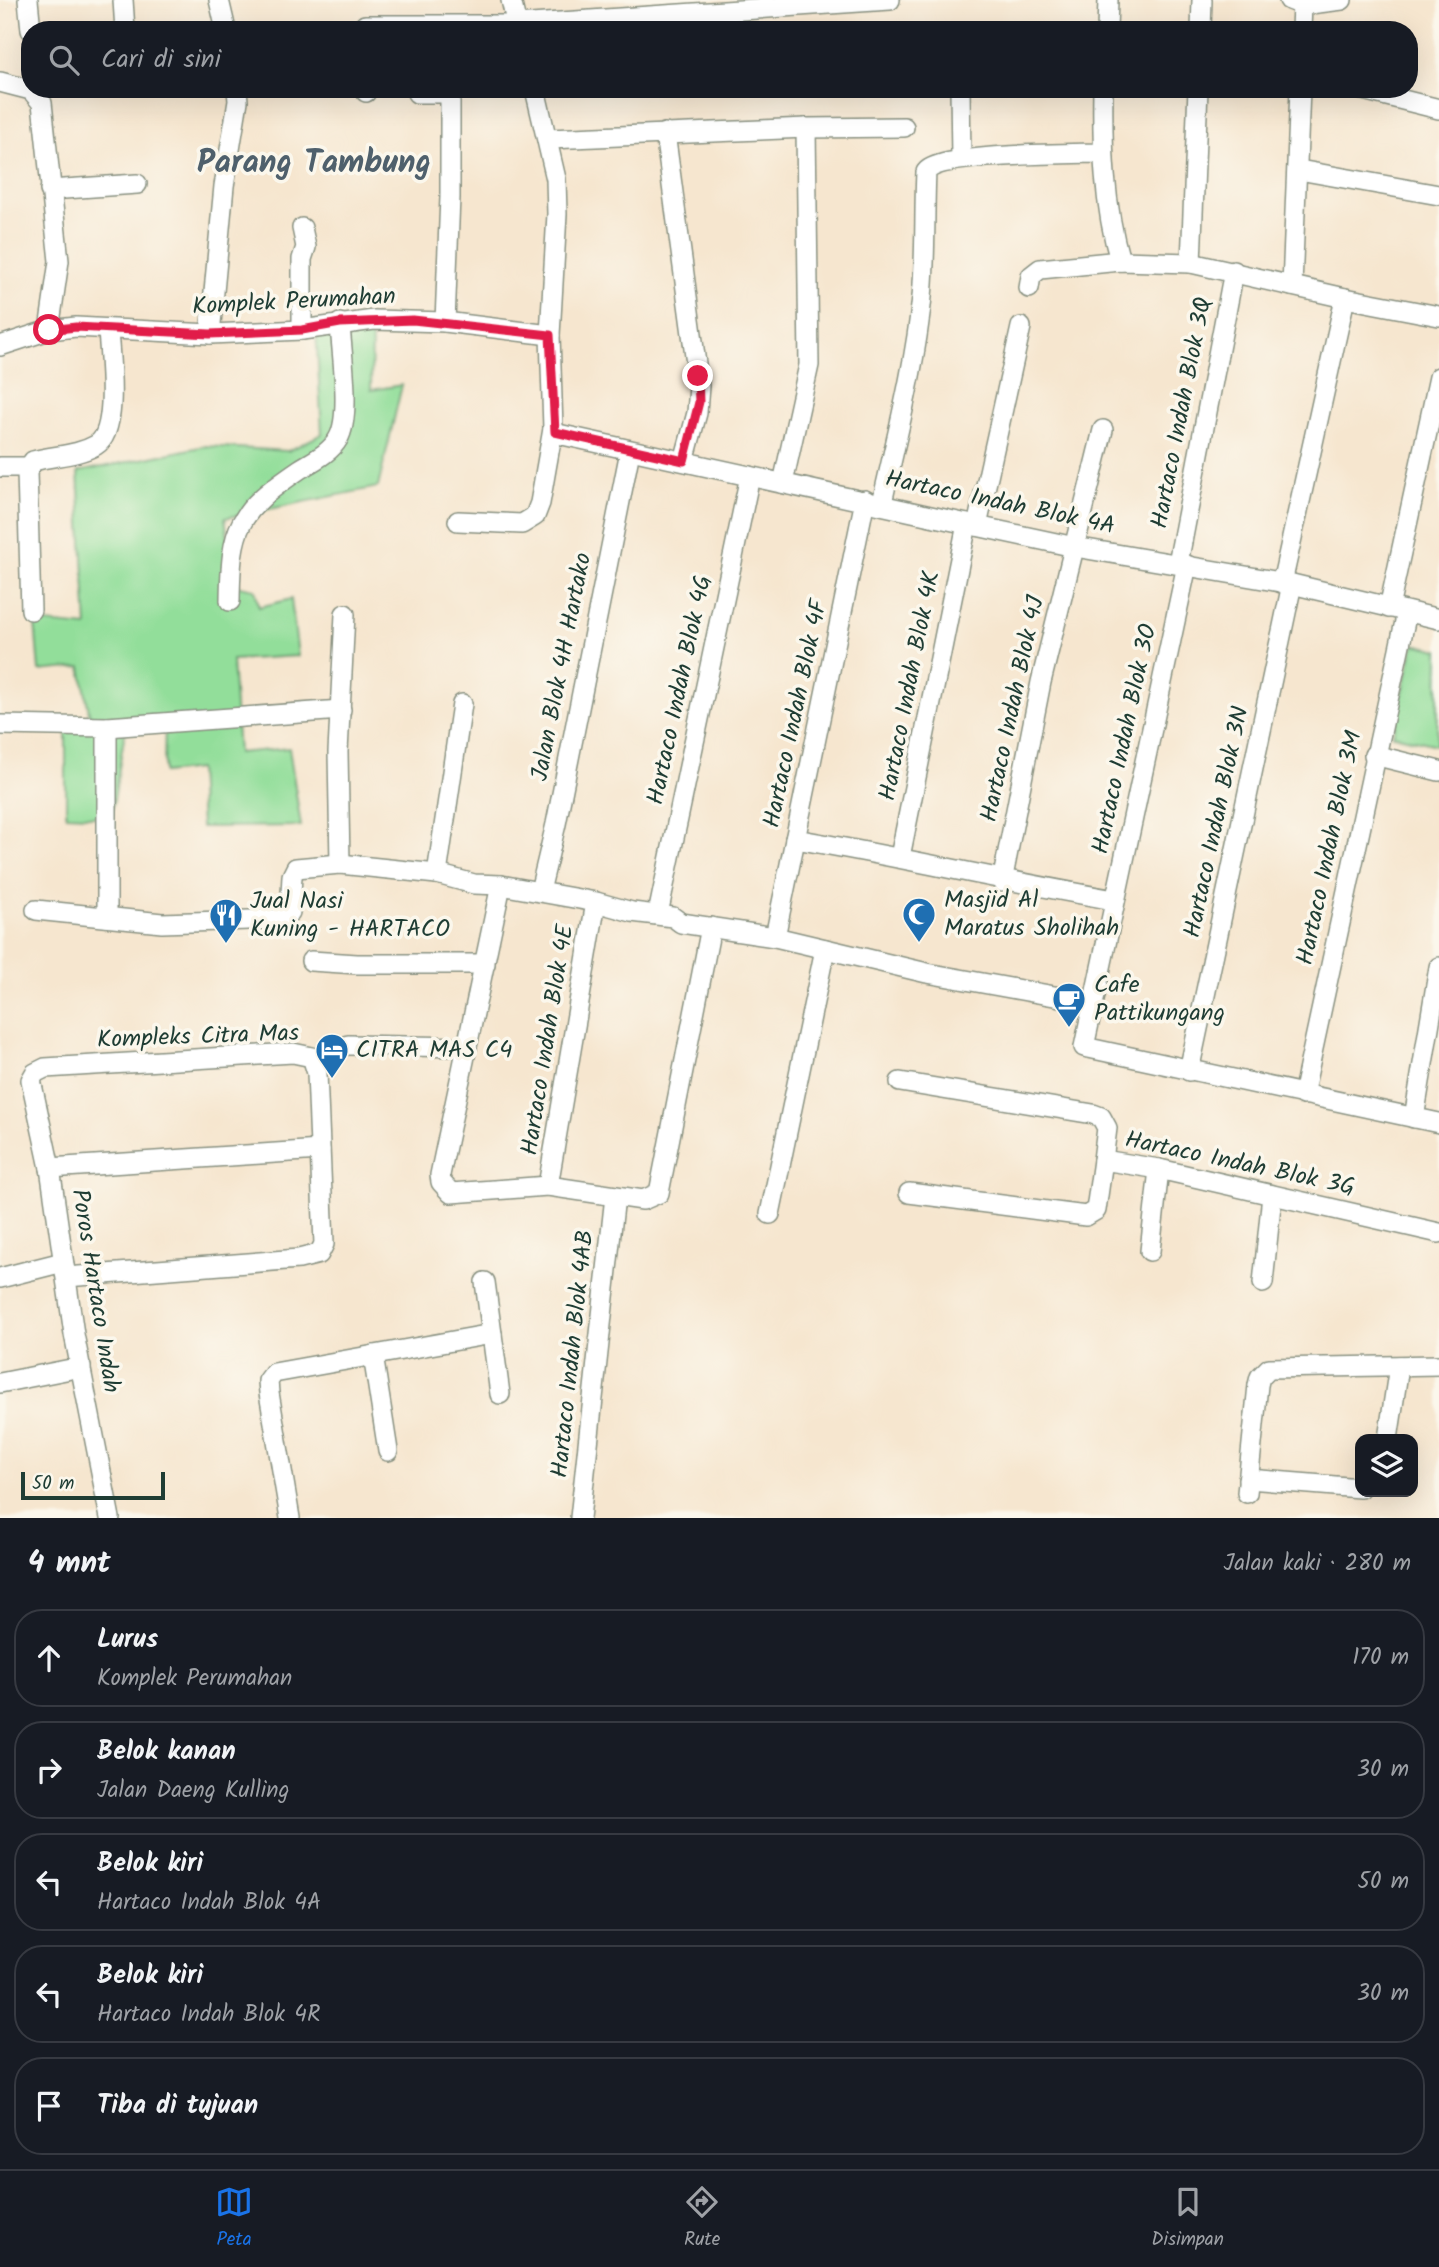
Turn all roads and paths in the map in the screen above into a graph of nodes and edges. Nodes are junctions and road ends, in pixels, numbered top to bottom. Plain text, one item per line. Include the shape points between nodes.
1 (28, 0) edge
2 (123, 0) edge
3 (219, 0) edge
4 (511, 0) edge
5 (890, 0) edge
6 (1108, 0) edge
7 (1202, 0) edge
8 (1342, 0) edge
9 (1296, 2) edge
10 (30, 21) edge
11 (124, 21) edge
12 (224, 21) edge
13 (516, 21) edge
14 (600, 21) edge
15 (1107, 21) edge
16 (1201, 21) edge
17 (1299, 21) edge
18 (0, 82) edge
19 (21, 87) edge
20 (38, 98) edge
21 (238, 98) edge
22 (450, 98) edge
23 (538, 98) edge
24 (960, 98) edge
25 (1103, 98) edge
26 (1198, 98) edge
27 (1300, 98) edge
28 (1395, 98) edge
29 (1439, 109) edge
30 (904, 127) dead end
31 (806, 128) junction
32 (665, 133) junction
33 (549, 139) junction
34 (1102, 153) junction
35 (961, 159) junction
36 (1298, 170) junction
37 (137, 184) dead end
38 (50, 190) junction
39 (1439, 195) edge
40 (302, 228) dead end
41 (1120, 261) junction
42 (1191, 263) junction
43 (1234, 271) junction
44 (1292, 286) junction
45 (1029, 288) dead end
46 (1345, 298) junction
47 (1439, 316) edge
48 (445, 322) junction
49 (340, 323) junction
50 (1021, 327) dead end
51 (108, 329) junction
52 (49, 330) junction
53 (302, 330) junction
54 (210, 334) junction
55 (550, 335) junction
56 (0, 346) edge
57 (1439, 377) edge
58 (553, 429) junction
59 (1103, 430) dead end
60 (630, 451) junction
61 (684, 461) junction
62 (0, 467) edge
63 (30, 467) junction
64 (750, 476) junction
65 (783, 484) junction
66 (873, 502) junction
67 (458, 521) dead end
68 (972, 525) junction
69 (1075, 547) junction
70 (1182, 564) junction
71 (1287, 584) junction
72 (230, 601) dead end
73 (31, 610) dead end
74 (1398, 610) junction
75 (345, 614) dead end
76 (1439, 619) edge
77 (462, 704) dead end
78 (341, 710) junction
79 (0, 725) edge
80 (107, 727) junction
81 (1374, 755) junction
82 (1439, 771) edge
83 (795, 839) junction
84 (900, 857) junction
85 (340, 864) junction
86 (437, 874) junction
87 (1002, 882) junction
88 (501, 885) junction
89 (540, 891) junction
90 (1115, 900) junction
91 (596, 902) junction
92 (36, 910) dead end
93 (658, 914) junction
94 (107, 917) junction
95 (710, 927) junction
96 (775, 937) junction
97 (825, 949) junction
98 (311, 961) dead end
99 (485, 964) junction
100 (1439, 967) edge
101 (1093, 1003) junction
102 (348, 1045) dead end
103 (467, 1047) junction
104 (1189, 1071) junction
105 (35, 1073) joint
106 (900, 1082) dead end
107 (1303, 1095) junction
108 (1414, 1118) junction
109 (1439, 1123) edge
110 (320, 1150) junction
111 (1102, 1160) junction
112 (50, 1168) junction
113 (1159, 1169) junction
114 (548, 1186) junction
115 (909, 1193) dead end
116 (1272, 1195) junction
117 (615, 1196) junction
118 (770, 1214) dead end
119 (1439, 1233) edge
120 (1150, 1251) dead end
121 (65, 1269) junction
122 (0, 1278) edge
123 (485, 1282) dead end
124 (1263, 1283) dead end
125 (492, 1334) junction
126 (373, 1354) junction
127 (1439, 1365) edge
128 (1399, 1366) junction
129 (81, 1367) junction
130 (0, 1383) edge
131 (500, 1394) dead end
132 (1389, 1434) edge
133 (388, 1451) dead end
134 (1355, 1488) edge
135 (110, 1518) edge
136 (290, 1518) edge
137 (580, 1518) edge

1 - 10 street
2 - 11 street
3 - 12 street
4 - 13 street
5 - 14 street
6 - 15 street
7 - 16 street
8 - 9 street
9 - 17 street
18 - 19 street
20 - 38 street via 42,103
21 - 54 street via 215,260
22 - 48 street
23 - 33 street
24 - 35 street
25 - 34 street
26 - 42 street
27 - 36 street
28 - 29 street
30 - 31 street
31 - 32 street
31 - 65 street via 809,365
32 - 33 street
32 - 61 street via 699,386
33 - 55 street via 557,214
34 - 35 street
34 - 41 street
35 - 66 street via 932,165 926,172 924,271 912,372
36 - 39 street
36 - 44 street
37 - 38 street
38 - 52 street via 59,261
40 - 53 street via 306,247 301,272
41 - 42 street
41 - 45 street via 1040,269 1031,276
42 - 43 street
43 - 44 street
43 - 70 street, Hartaco Indah Blok 3Q
44 - 46 street
46 - 47 street
46 - 71 street, Hartaco Indah Blok 3N
48 - 49 street, Komplek Perumahan
48 - 55 street, Komplek Perumahan
49 - 53 street, Komplek Perumahan
49 - 72 street via 344,414 338,439 261,497 242,519 231,557
50 - 68 street, Hartaco Indah Blok 4K
51 - 52 street, Komplek Perumahan
51 - 54 street, Komplek Perumahan
51 - 63 street via 111,416 107,434 90,448 33,461
52 - 56 street, Komplek Perumahan
53 - 54 street, Komplek Perumahan
55 - 58 street
57 - 74 street, Hartaco Indah Blok 3M
58 - 60 street, Hartaco Indah Blok 4A
58 - 67 street via 535,516 522,524
59 - 69 street, Hartaco Indah Blok 4J
60 - 61 street, Hartaco Indah Blok 4A
60 - 89 street, Jalan Blok 4H Hartako
61 - 64 street, Hartaco Indah Blok 4A
62 - 63 street
63 - 73 street via 26,482
64 - 65 street, Hartaco Indah Blok 4A
64 - 93 street, Hartaco Indah Blok 4G
65 - 66 street, Hartaco Indah Blok 4A
66 - 68 street, Hartaco Indah Blok 4A
66 - 83 street, Hartaco Indah Blok 4F
68 - 69 street, Hartaco Indah Blok 4A
68 - 84 street, Hartaco Indah Blok 4K
69 - 70 street, Hartaco Indah Blok 4A
69 - 87 street, Hartaco Indah Blok 4J via 1041,682
70 - 71 street, Hartaco Indah Blok 4A
70 - 90 street, Hartaco Indah Blok 3O
71 - 74 street, Hartaco Indah Blok 4A
71 - 104 street, Hartaco Indah Blok 3N
74 - 76 street, Hartaco Indah Blok 4A
74 - 81 street, Hartaco Indah Blok 3M
75 - 78 street
77 - 86 street
78 - 80 street
78 - 85 street
79 - 80 street
80 - 94 street
81 - 82 street
81 - 107 street, Hartaco Indah Blok 3M
83 - 84 street
83 - 96 street, Hartaco Indah Blok 4F
84 - 87 street
85 - 86 street
85 - 94 street via 296,868 290,912 278,919 162,923
86 - 88 street via 474,884
87 - 90 street
88 - 89 street
88 - 99 street
89 - 91 street
90 - 101 street, Hartaco Indah Blok 3O
91 - 93 street
91 - 114 street, Hartaco Indah Blok 4E
92 - 94 street
93 - 95 street
95 - 96 street
95 - 117 street via 662,1189 649,1200
96 - 97 street
97 - 101 street
97 - 118 street
98 - 99 street
99 - 103 street
100 - 108 street
101 - 104 street, Hartaco Indah Blok 3O via 1084,1048
102 - 103 street
103 - 114 street via 441,1182 451,1193
104 - 107 street
105 - 110 street, Kompleks Citra Mas via 45,1068 305,1055 312,1057 317,1073
105 - 112 street, Poros Hartaco Indah via 32,1086
106 - 111 street via 1101,1117 1107,1128
107 - 108 street
108 - 109 street
110 - 112 street
110 - 121 street, Kompleks Citra Mas via 324,1244 319,1254 299,1259
111 - 113 street, Hartaco Indah Blok 3G
111 - 115 street, Hartaco Indah Blok 3G via 1096,1210 1086,1216
112 - 121 street, Poros Hartaco Indah
113 - 116 street, Hartaco Indah Blok 3G
113 - 120 street
114 - 117 street
116 - 119 street, Hartaco Indah Blok 3G
116 - 124 street
117 - 137 street, Hartaco Indah Blok 4AB
121 - 122 street
121 - 129 street, Poros Hartaco Indah
123 - 125 street
125 - 126 street
125 - 131 street
126 - 133 street
126 - 136 street via 274,1373 268,1381
127 - 128 street
128 - 132 street
128 - 134 street via 1273,1367 1265,1371 1258,1385 1248,1486
129 - 130 street
129 - 135 street, Poros Hartaco Indah

